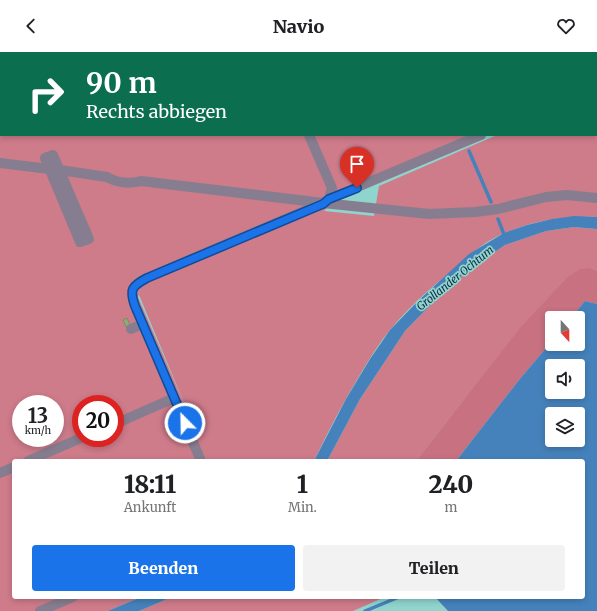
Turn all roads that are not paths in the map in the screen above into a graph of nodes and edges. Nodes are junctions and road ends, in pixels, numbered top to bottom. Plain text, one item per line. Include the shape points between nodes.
1 (309, 136) edge
2 (479, 136) edge
3 (0, 163) edge
4 (49, 169) junction
5 (60, 170) junction
6 (597, 198) edge
7 (326, 201) junction
8 (143, 324) junction
9 (131, 329) dead end
10 (174, 398) junction
11 (124, 420) edge
12 (72, 442) edge
13 (33, 459) edge
14 (200, 459) edge
15 (12, 468) edge
16 (0, 473) edge
17 (68, 599) edge
18 (40, 611) edge

1 - 7 lane via 332,188
2 - 7 lane
3 - 4 lane
4 - 5 lane via 44,158 53,155
4 - 5 lane via 80,242 89,239
5 - 7 lane via 132,183 141,181
6 - 7 lane via 567,195 546,197 490,210 429,214
7 - 8 lane via 138,283 134,287 132,298
8 - 9 lane
8 - 10 lane
10 - 11 lane
10 - 14 lane
12 - 13 lane
15 - 16 lane
17 - 18 lane

